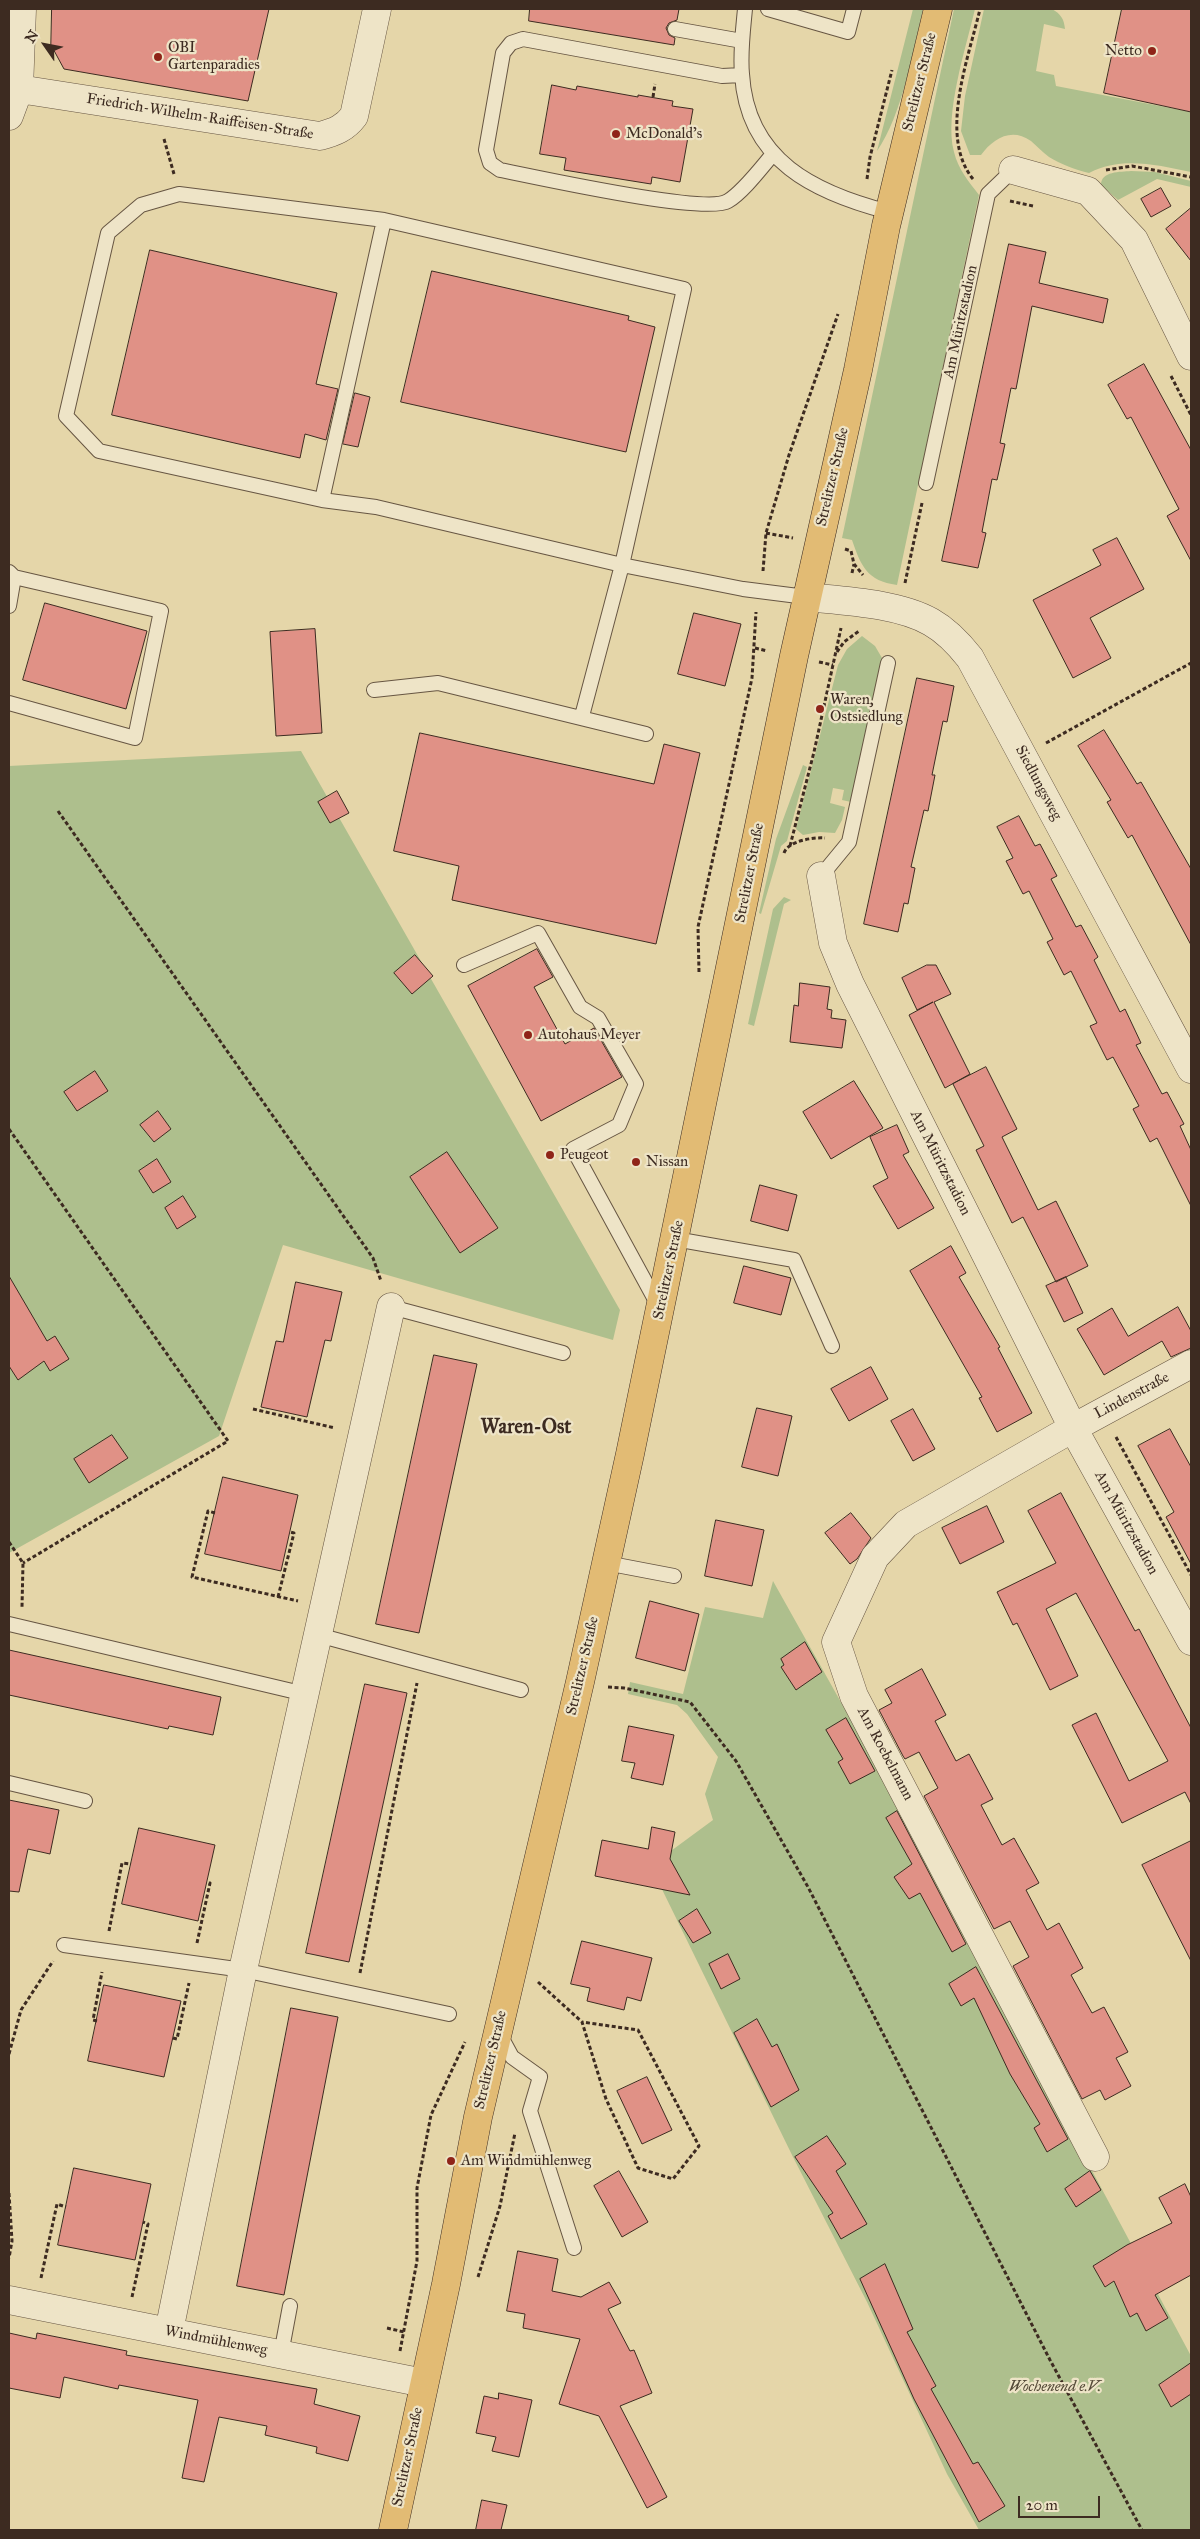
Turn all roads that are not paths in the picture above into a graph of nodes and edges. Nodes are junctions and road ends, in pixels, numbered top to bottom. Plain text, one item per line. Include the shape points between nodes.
1 (22, 9) edge
2 (377, 9) edge
3 (745, 9) edge
4 (768, 9) edge
5 (854, 9) edge
6 (938, 9) edge
7 (675, 28) dead end
8 (742, 41) junction
9 (742, 75) junction
10 (14, 88) edge
11 (9, 116) edge
12 (773, 154) junction
13 (1013, 170) joint
14 (889, 212) junction
15 (384, 220) junction
16 (1191, 356) edge
17 (926, 483) road end
18 (322, 500) junction
19 (622, 565) junction
20 (11, 574) edge
21 (806, 597) junction
22 (9, 606) edge
23 (888, 663) dead end
24 (374, 690) dead end
25 (9, 703) edge
26 (582, 716) junction
27 (646, 734) dead end
28 (821, 876) joint
29 (464, 966) dead end
30 (1191, 1069) edge
31 (676, 1239) junction
32 (391, 1307) joint
33 (660, 1311) junction
34 (832, 1346) dead end
35 (563, 1353) dead end
36 (1191, 1364) edge
37 (1073, 1428) junction
38 (606, 1563) junction
39 (674, 1576) dead end
40 (15, 1626) edge
41 (318, 1635) junction
42 (1191, 1641) edge
43 (521, 1690) dead end
44 (305, 1694) junction
45 (9, 1783) edge
46 (86, 1801) dead end
47 (64, 1945) road end
48 (243, 1970) junction
49 (449, 2014) dead end
50 (498, 2030) junction
51 (1095, 2157) dead end
52 (574, 2248) dead end
53 (9, 2300) edge
54 (290, 2306) dead end
55 (169, 2331) junction
56 (281, 2354) junction
57 (424, 2383) junction
58 (393, 2530) edge

1 - 10 street
2 - 10 street, Friedrich-Wilhelm-Raiffeisen-Straße via 354,116 347,126 334,133 320,136
3 - 8 lane
4 - 5 lane via 848,32
6 - 14 main road, Strelitzer Straße
7 - 8 lane
8 - 9 lane
9 - 12 lane via 747,104 758,132
9 - 12 lane via 722,76 523,39 511,43 502,53 486,150 490,163 500,170 673,202 714,206 728,201
10 - 11 street
12 - 14 lane via 784,166 815,187
13 - 16 street via 1088,191 1134,240
13 - 17 lane, Am Müritzstadion via 988,194
14 - 21 main road, Strelitzer Straße via 858,370
15 - 18 lane
15 - 18 lane via 179,194 141,205 108,233 66,416 99,451
15 - 19 lane via 684,289
18 - 19 lane via 376,507
19 - 21 lane via 743,590
19 - 26 lane
20 - 22 lane
20 - 25 lane via 161,611 135,738
21 - 30 street, Siedlungsweg via 899,611 929,621 957,642 970,658
21 - 31 main road, Strelitzer Straße
23 - 28 lane, Am Müritzstadion via 850,842
24 - 26 lane via 438,683
26 - 27 lane
28 - 37 street, Am Müritzstadion via 833,943 850,984
29 - 33 lane via 538,933 580,1007 598,1018 608,1034 636,1084 619,1125 573,1149
31 - 33 main road, Strelitzer Straße
31 - 34 lane via 794,1260
32 - 35 lane
32 - 41 street
33 - 38 main road, Strelitzer Straße
36 - 37 street, Lindenstraße
37 - 42 street, Am Müritzstadion
37 - 51 street, Am Roebelmann via 906,1524 875,1557 836,1642 854,1696
38 - 39 lane
38 - 50 main road, Strelitzer Straße
40 - 44 lane
41 - 43 lane
41 - 44 street
44 - 48 street
45 - 46 lane
47 - 48 lane
48 - 49 lane
48 - 55 street
50 - 52 lane via 512,2057 540,2077 530,2111
50 - 57 main road, Strelitzer Straße
53 - 55 street, Windmühlenweg
54 - 56 lane
55 - 56 street, Windmühlenweg
56 - 57 street, Windmühlenweg
57 - 58 main road, Strelitzer Straße

